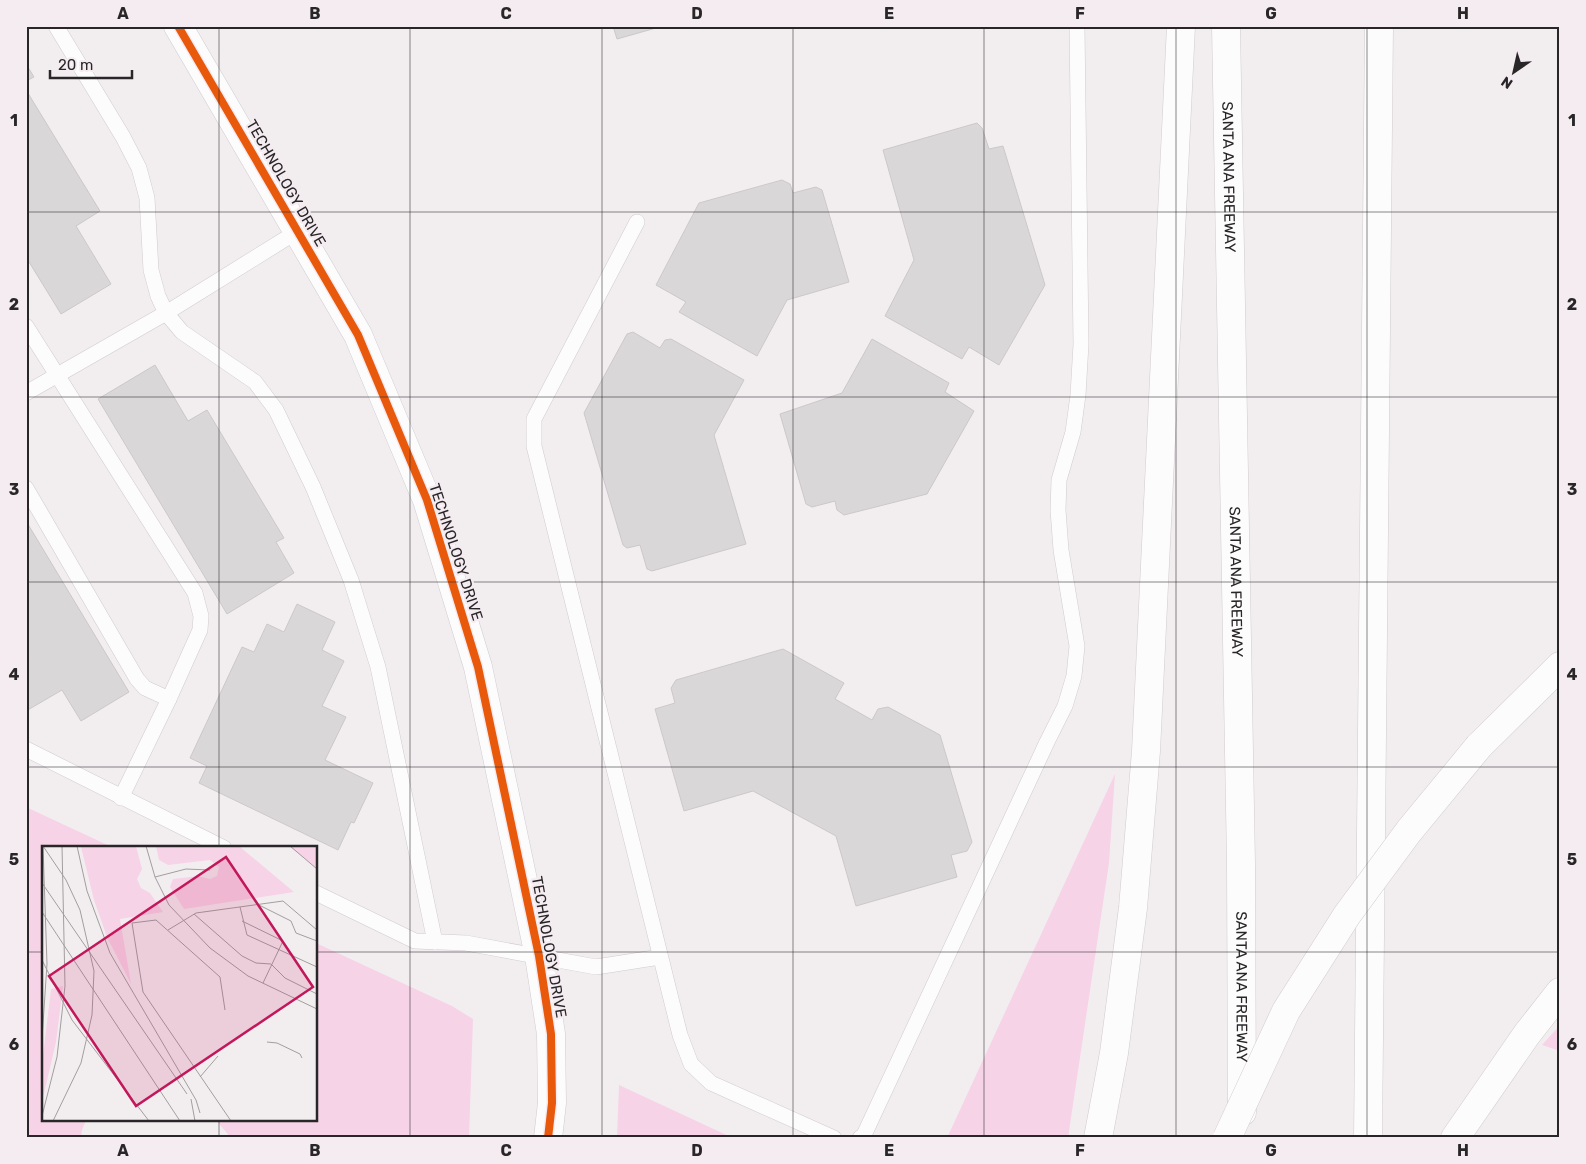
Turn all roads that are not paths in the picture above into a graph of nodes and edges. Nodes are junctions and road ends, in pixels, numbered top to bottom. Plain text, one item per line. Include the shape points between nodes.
1 (56, 26) edge
2 (178, 26) edge
3 (1076, 26) edge
4 (1181, 26) edge
5 (1226, 26) edge
6 (1379, 26) edge
7 (637, 222) dead end
8 (298, 231) junction
9 (166, 313) junction
10 (26, 326) edge
11 (56, 375) junction
12 (26, 392) edge
13 (26, 488) edge
14 (1560, 666) edge
15 (169, 700) junction
16 (26, 749) edge
17 (121, 798) junction
18 (220, 846) edge
19 (318, 894) edge
20 (434, 942) junction
21 (539, 956) junction
22 (660, 957) junction
23 (1560, 992) edge
24 (548, 1138) edge
25 (834, 1138) edge
26 (860, 1138) edge
27 (1098, 1138) edge
28 (1227, 1138) edge
29 (1242, 1138) edge
30 (1368, 1138) edge
31 (1455, 1138) edge

1 - 9 lane via 138,168 147,198 151,270
2 - 8 main road, TECHNOLOGY DRIVE
3 - 26 lane via 1081,344 1073,432 1059,480 1058,510 1061,550 1077,646 1074,676 1065,706
4 - 27 main road via 1146,751 1133,908 1114,1053
5 - 29 main road, SANTA ANA FREEWAY via 1241,864
6 - 30 main road
7 - 22 lane via 534,419 534,446
8 - 9 lane
8 - 21 main road, TECHNOLOGY DRIVE via 358,335 427,500 478,667
9 - 11 lane
9 - 20 lane via 182,332 255,382 276,410 313,487 351,580 378,667
10 - 11 lane
11 - 12 lane
11 - 15 lane via 195,593 201,616 200,630
13 - 15 lane via 138,679 145,688
14 - 28 main road, bridge via 1480,746 1410,831 1348,915 1286,1011
15 - 17 lane
16 - 17 lane
17 - 18 lane
19 - 20 lane via 415,942
20 - 21 lane via 466,943
21 - 22 lane via 596,967
21 - 24 main road, TECHNOLOGY DRIVE via 551,1034 552,1103
22 - 25 lane via 691,1064 711,1082
23 - 31 main road

